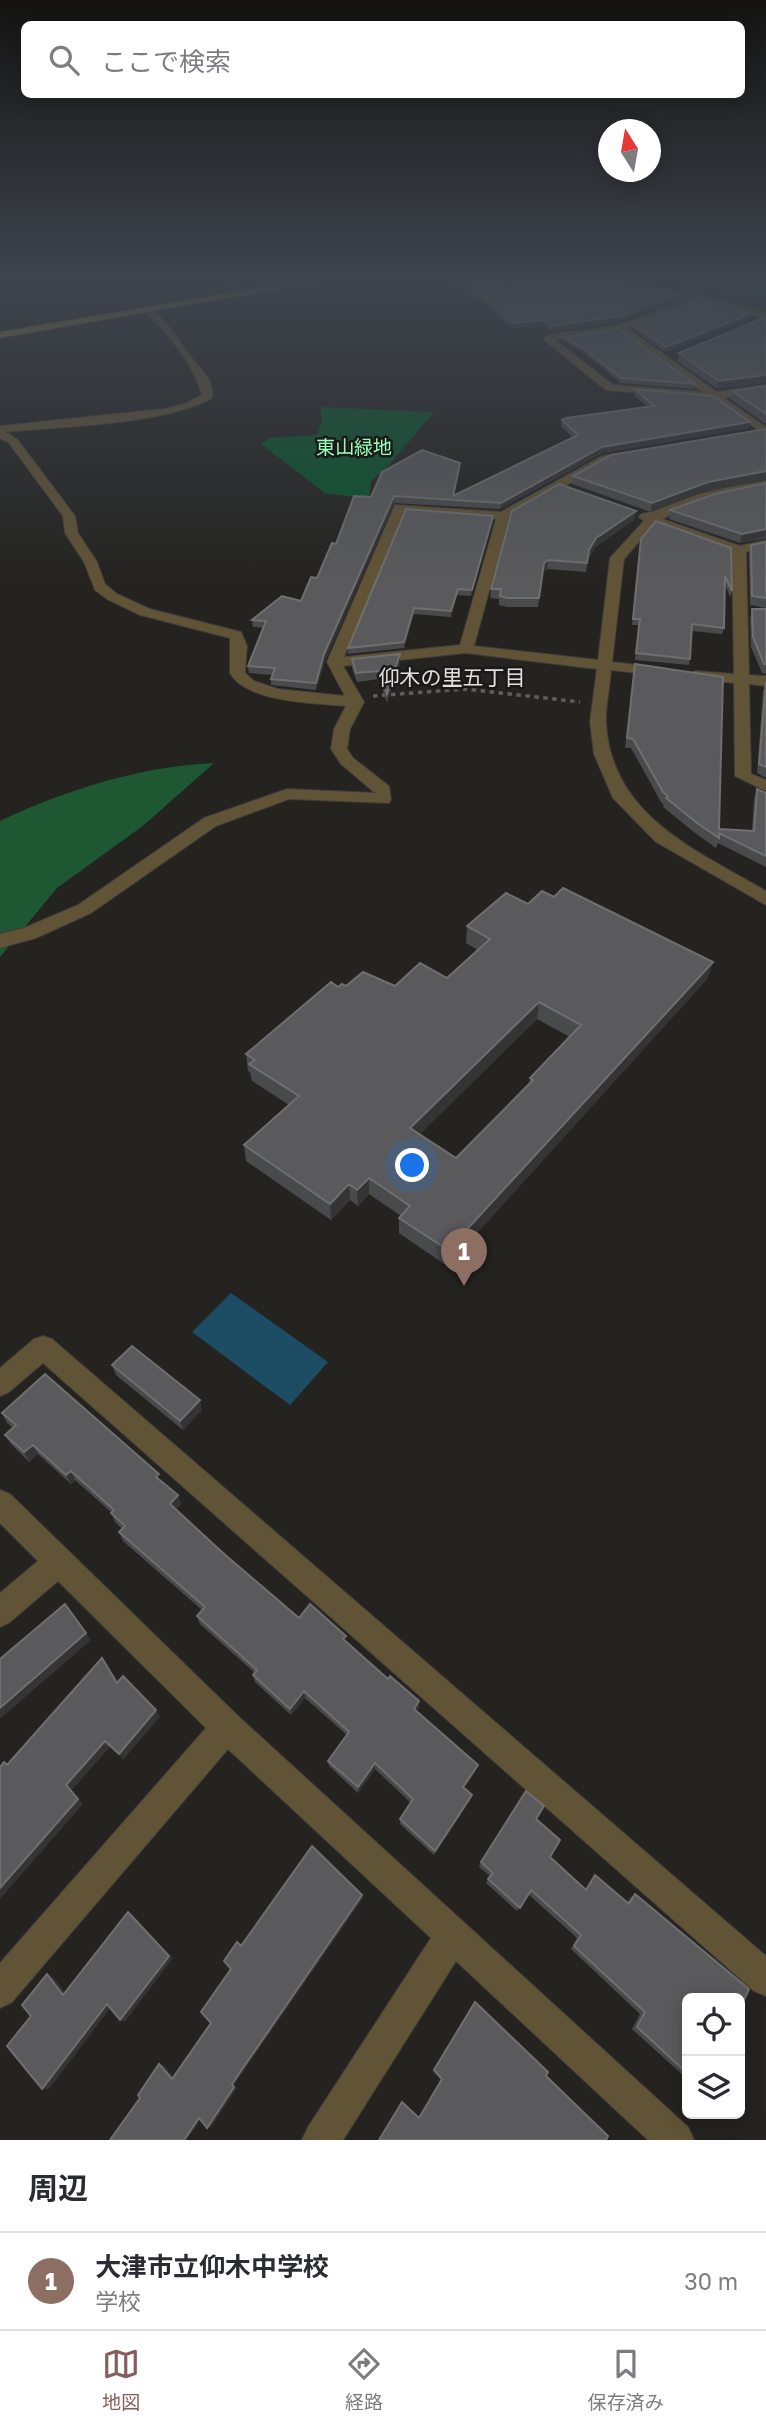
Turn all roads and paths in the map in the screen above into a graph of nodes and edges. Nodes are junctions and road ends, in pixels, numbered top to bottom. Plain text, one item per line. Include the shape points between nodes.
1 (204, 382) edge
2 (602, 382) edge
3 (695, 382) edge
4 (766, 388) edge
5 (714, 396) junction
6 (0, 431) edge
7 (766, 432) edge
8 (752, 435) edge
9 (646, 451) edge
10 (766, 485) edge
11 (628, 511) edge
12 (503, 516) junction
13 (652, 519) junction
14 (766, 544) edge
15 (739, 550) junction
16 (466, 649) junction
17 (334, 663) junction
18 (604, 665) junction
19 (740, 680) junction
20 (766, 681) edge
21 (354, 699) junction
22 (599, 704) junction
23 (766, 786) edge
24 (766, 899) edge
25 (0, 942) edge
26 (0, 1384) edge
27 (0, 1504) edge
28 (58, 1563) junction
29 (0, 1612) edge
30 (227, 1727) junction
31 (452, 1936) junction
32 (766, 1979) edge
33 (0, 1990) edge
34 (321, 2140) edge
35 (675, 2140) edge

1 - 6 street via 208,396 188,407
2 - 5 street via 610,388
3 - 5 street
4 - 5 street
5 - 7 street
6 - 21 street via 13,441 69,516 96,582 111,597 174,622 236,635 241,646 240,677 264,690
7 - 8 street
9 - 12 street via 606,458 563,488
10 - 13 street via 723,492
11 - 13 street
12 - 16 street
12 - 17 street via 399,508
13 - 15 street
13 - 18 street via 617,558
14 - 15 street
15 - 19 street via 747,612
16 - 17 street
16 - 18 street
17 - 21 street
18 - 19 street
18 - 22 street
19 - 20 street
19 - 23 street via 743,776
21 - 22 path via 465,689
21 - 25 street via 339,749 383,790 383,799 287,794 230,814 210,822 84,910
22 - 24 street via 601,754 619,794 662,838
26 - 32 street via 43,1347
27 - 28 street
28 - 29 street
28 - 30 street
30 - 31 street
30 - 33 street
31 - 34 street
31 - 35 street

